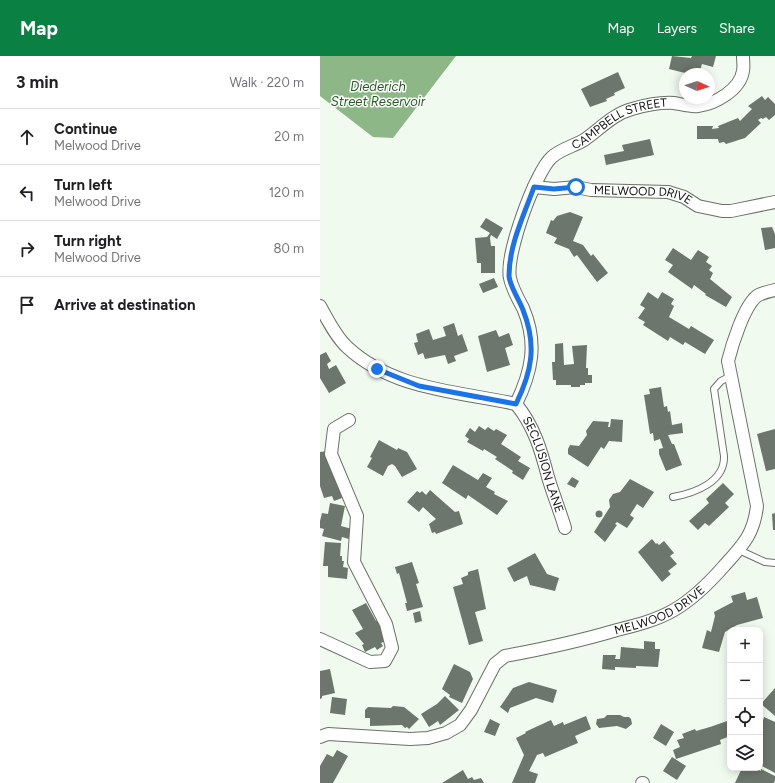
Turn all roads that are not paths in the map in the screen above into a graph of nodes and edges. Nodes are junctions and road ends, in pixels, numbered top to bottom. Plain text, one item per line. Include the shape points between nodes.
1 (743, 56) edge
2 (534, 187) junction
3 (775, 202) edge
4 (775, 290) edge
5 (320, 306) edge
6 (731, 376) junction
7 (516, 404) junction
8 (349, 420) dead end
9 (673, 497) dead end
10 (565, 528) dead end
11 (739, 550) junction
12 (775, 563) edge
13 (320, 639) edge
14 (320, 737) edge

1 - 2 street, CAMPBELL STREET via 743,72 736,86 722,97 697,106 672,103 630,109 552,157 541,171
2 - 3 street, MELWOOD DRIVE via 668,192 684,197 698,206 722,211
2 - 7 street via 510,260 509,277 529,328 533,346 529,372
4 - 6 street, MELWOOD DRIVE via 757,296 747,310 732,342 728,361
5 - 7 street via 346,346 377,369 419,386
6 - 9 lane via 721,381 714,389 724,456 722,472 700,489 688,495
6 - 11 street, MELWOOD DRIVE via 757,506 755,524
7 - 10 street, SECLUSION LANE via 525,415 543,452
8 - 13 street via 334,429 330,454 357,516 354,562 386,624 392,648 384,661 370,662
11 - 12 lane via 765,562
11 - 14 street, MELWOOD DRIVE via 688,600 675,610 653,620 584,640 505,656 495,664 460,726 446,733 410,739 328,734

